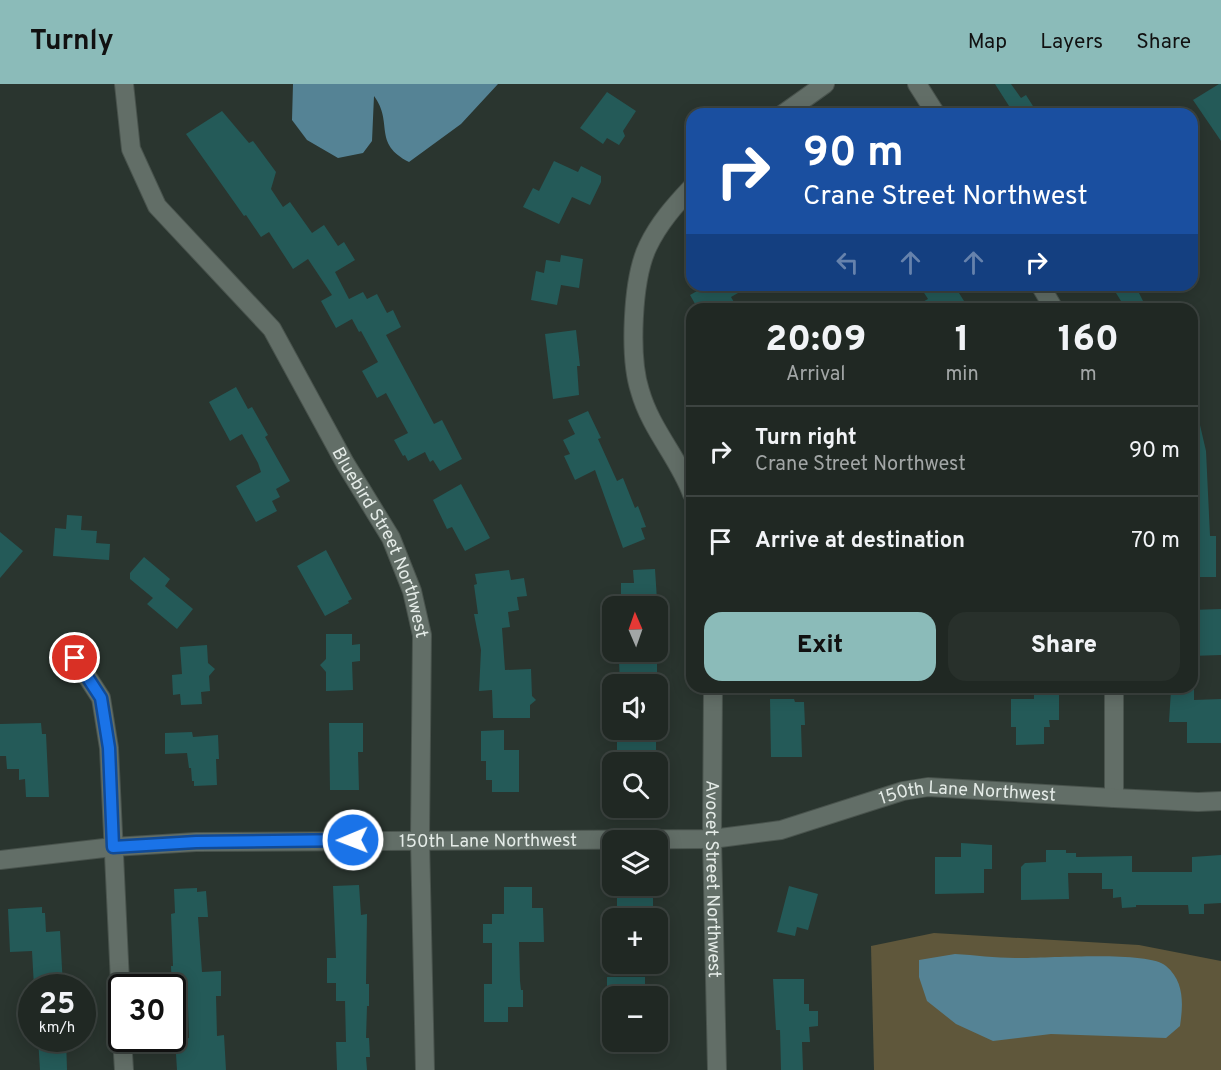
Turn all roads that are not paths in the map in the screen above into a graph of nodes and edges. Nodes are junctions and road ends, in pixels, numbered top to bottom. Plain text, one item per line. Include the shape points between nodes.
1 (124, 84) edge
2 (825, 84) edge
3 (917, 84) edge
4 (791, 108) edge
5 (932, 108) edge
6 (686, 194) edge
7 (686, 479) edge
8 (75, 658) dead end
9 (713, 693) edge
10 (1114, 693) edge
11 (1114, 798) junction
12 (1221, 801) edge
13 (420, 839) junction
14 (712, 839) junction
15 (113, 847) junction
16 (0, 860) edge
17 (119, 974) edge
18 (123, 1052) edge
19 (124, 1070) edge
20 (424, 1070) edge
21 (717, 1070) edge

1 - 13 street, Bluebird Street Northwest via 131,149 157,206 272,329 345,463 392,538 412,591 422,634
2 - 4 street
3 - 5 street
6 - 7 street via 668,213 647,248 634,326 639,391 658,435
8 - 15 street via 101,698 109,748
9 - 14 street, Avocet Street Northwest
10 - 11 street
11 - 12 street, 150th Lane Northwest
11 - 14 street, 150th Lane Northwest via 928,787 903,791 781,830
13 - 14 street, 150th Lane Northwest
13 - 15 street, 150th Lane Northwest
13 - 20 street, Bluebird Street Northwest
14 - 21 street, Avocet Street Northwest
15 - 16 street, 150th Lane Northwest
15 - 17 street
18 - 19 street

